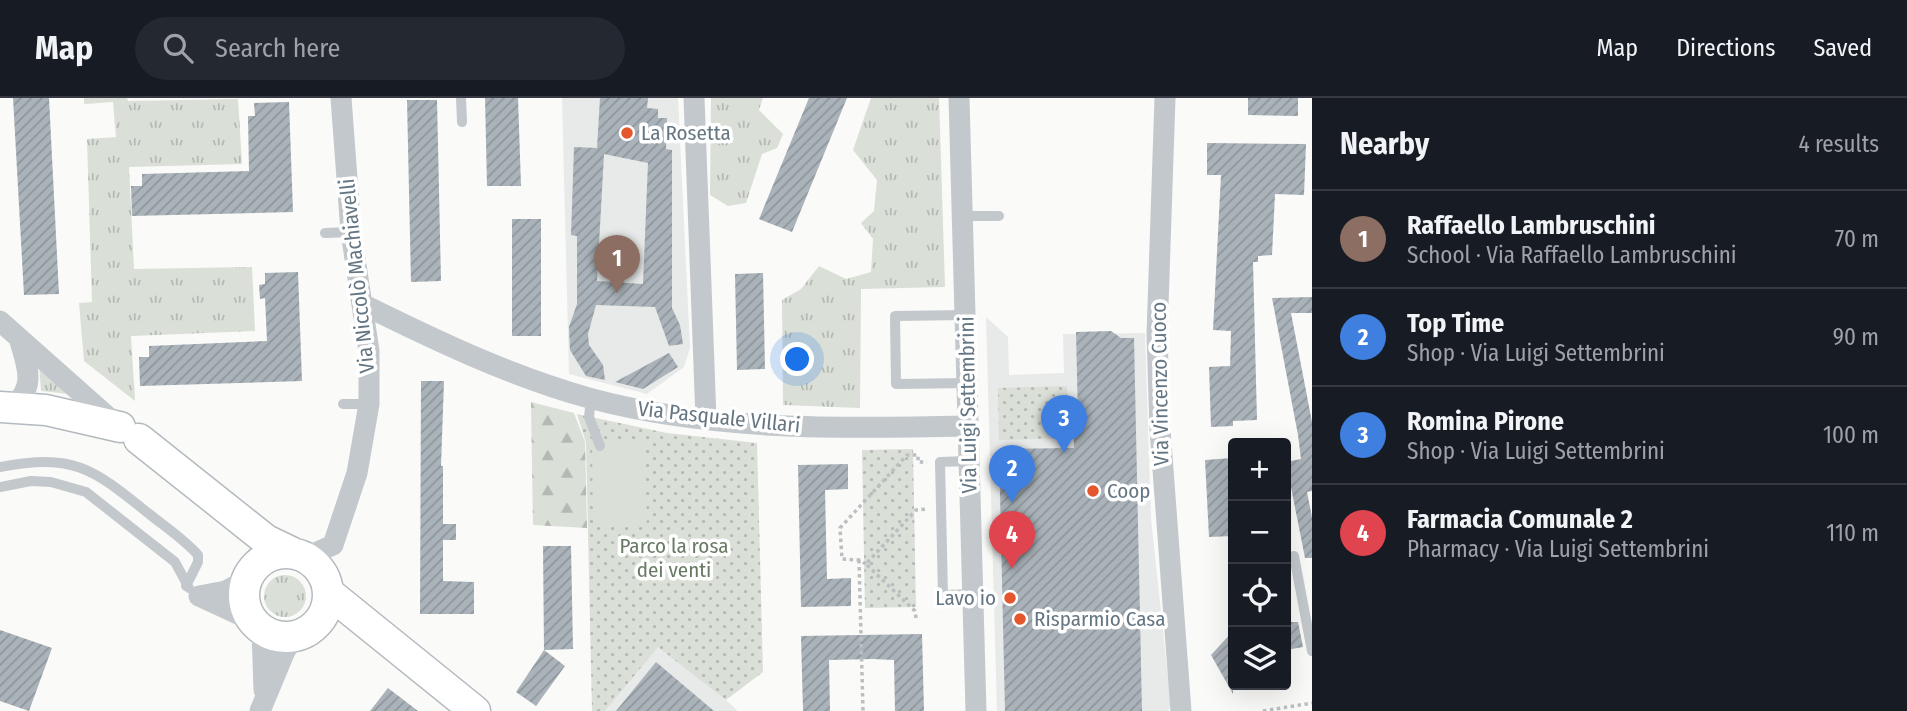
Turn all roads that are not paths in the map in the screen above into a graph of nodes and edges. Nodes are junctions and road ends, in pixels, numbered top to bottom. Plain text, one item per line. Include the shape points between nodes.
1 (341, 98) edge
2 (461, 98) edge
3 (694, 98) edge
4 (959, 98) edge
5 (1165, 98) edge
6 (462, 122) dead end
7 (963, 216) junction
8 (999, 216) dead end
9 (351, 232) junction
10 (325, 233) dead end
11 (364, 305) junction
12 (966, 315) junction
13 (0, 321) edge
14 (20, 341) junction
15 (968, 383) junction
16 (591, 398) junction
17 (342, 404) dead end
18 (369, 404) junction
19 (6, 407) edge
20 (706, 419) junction
21 (968, 426) junction
22 (130, 433) junction
23 (600, 446) dead end
24 (29, 461) junction
25 (968, 461) junction
26 (0, 467) edge
27 (31, 481) junction
28 (0, 487) edge
29 (233, 515) junction
30 (299, 555) junction
31 (1294, 555) dead end
32 (250, 574) junction
33 (193, 591) junction
34 (329, 593) junction
35 (972, 594) junction
36 (365, 624) junction
37 (258, 625) junction
38 (302, 633) junction
39 (1312, 651) edge
40 (262, 707) edge
41 (475, 711) edge
42 (976, 711) edge
43 (1181, 711) edge

1 - 9 street, Via Niccolò Machiavelli
2 - 6 lane
3 - 20 street
4 - 7 street, Via Luigi Settembrini
5 - 43 street, Via Vincenzo Cuoco via 1157,335 1164,506
7 - 8 lane
7 - 12 street, Via Luigi Settembrini
9 - 10 lane
9 - 11 street, Via Niccolò Machiavelli
11 - 16 street, Via Pasquale Villari via 488,363
11 - 18 street, Via Niccolò Machiavelli
12 - 15 street, Via Luigi Settembrini
12 - 15 lane via 895,316 896,384
13 - 14 street
14 - 19 street via 29,382 24,396
14 - 22 street
15 - 21 street, Via Luigi Settembrini
16 - 20 street, Via Pasquale Villari
16 - 23 lane via 589,417
17 - 18 lane
18 - 30 street, Via Niccolò Machiavelli via 360,463 333,545
19 - 22 main road via 47,410
20 - 21 street, Via Pasquale Villari via 804,426
21 - 25 street, Via Luigi Settembrini
22 - 29 main road
24 - 26 lane
24 - 27 lane
24 - 33 lane via 75,465 110,482 198,555
25 - 35 street, Via Luigi Settembrini
25 - 35 lane via 940,462 940,509 943,595
27 - 28 lane
27 - 33 lane via 65,484 86,492 175,562
29 - 30 main road via 266,540
29 - 32 main road via 246,540
30 - 32 main road via 277,553
30 - 34 main road via 322,572
31 - 39 lane
32 - 33 street via 226,591
32 - 37 main road via 244,601
33 - 37 street
34 - 36 main road
34 - 38 main road via 324,614
35 - 42 street, Via Luigi Settembrini
36 - 38 main road via 338,622
36 - 41 main road
37 - 38 main road via 272,635
37 - 40 street via 265,666
38 - 40 street via 285,651

